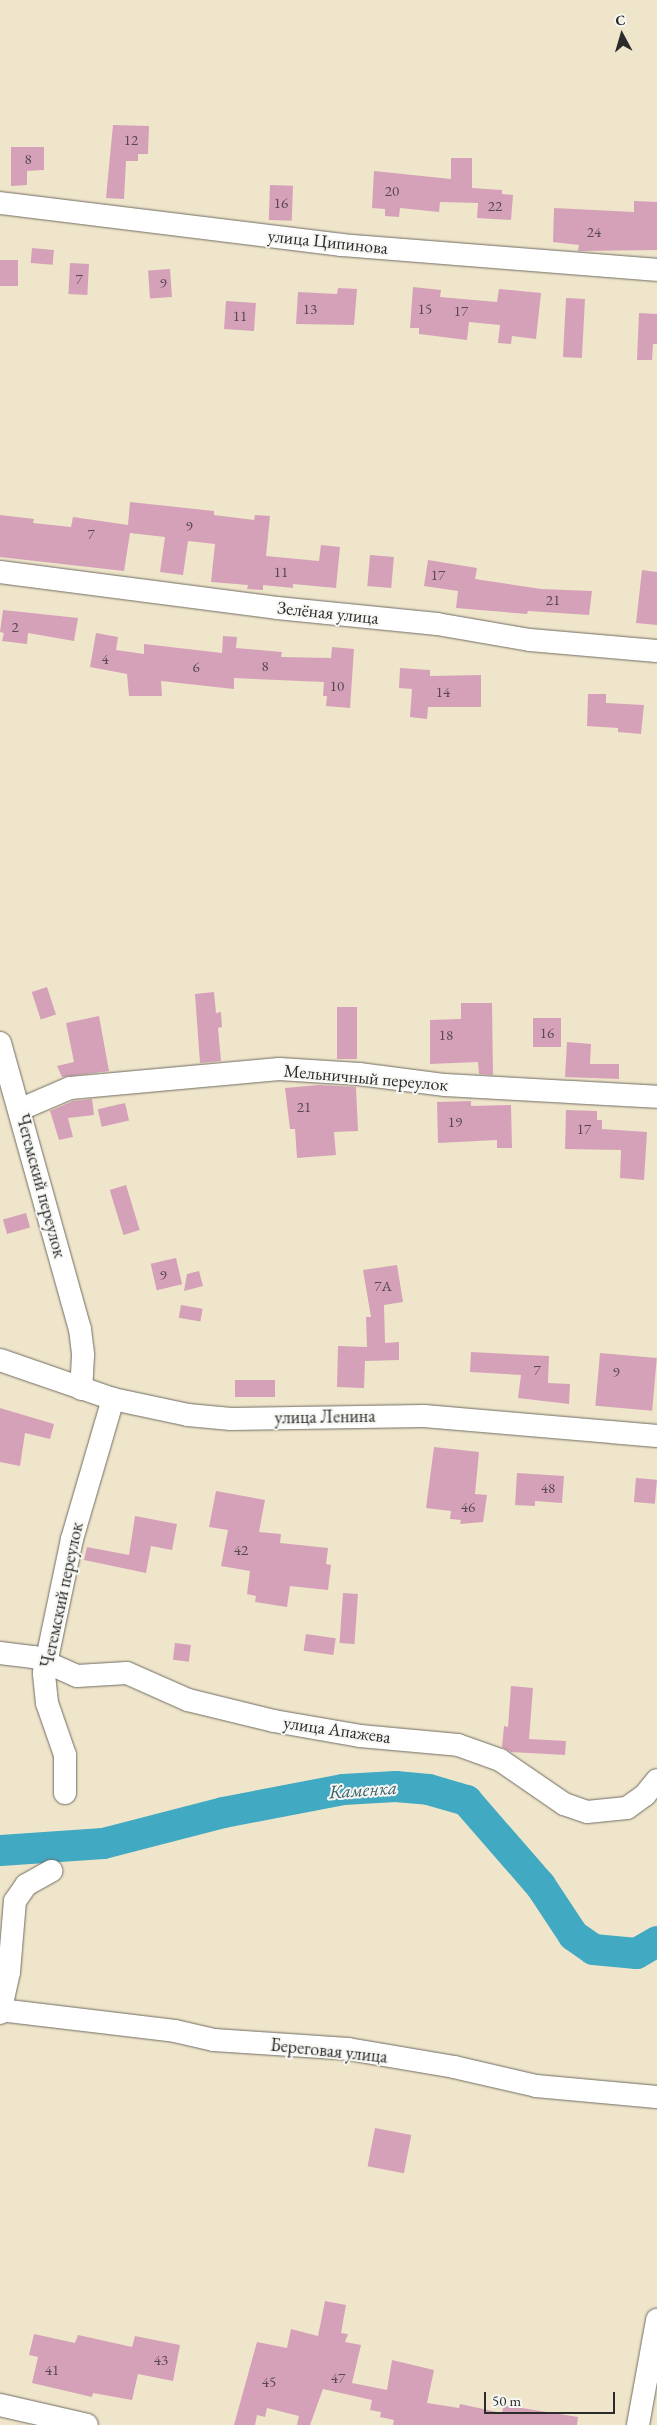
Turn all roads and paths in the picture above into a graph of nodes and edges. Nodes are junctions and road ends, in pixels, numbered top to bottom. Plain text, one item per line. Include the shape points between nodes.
1 (0, 203) edge
2 (657, 270) edge
3 (0, 572) edge
4 (657, 651) edge
5 (0, 1044) edge
6 (657, 1097) edge
7 (20, 1109) junction
8 (0, 1360) edge
9 (81, 1389) junction
10 (113, 1399) junction
11 (657, 1436) edge
12 (0, 1653) edge
13 (46, 1661) junction
14 (657, 1780) edge
15 (65, 1793) dead end
16 (51, 1871) dead end
17 (12, 1933) junction
18 (0, 1956) edge
19 (0, 2011) edge
20 (657, 2097) edge
21 (657, 2320) edge
22 (0, 2405) edge
23 (87, 2425) edge
24 (638, 2425) edge

1 - 2 street, улица Ципинова via 341,245
3 - 4 street, Зелёная улица via 277,608 438,624 530,640
5 - 7 street, Чегемский переулок
6 - 7 street, Мельничный переулок via 445,1085 359,1074 279,1069 70,1088
7 - 9 street, Чегемский переулок via 80,1329 83,1355
8 - 9 street, улица Ленина
9 - 10 street, улица Ленина
10 - 11 street, улица Ленина via 162,1412 207,1418 424,1416
10 - 13 street, Чегемский переулок via 89,1473
12 - 13 street, улица Апажева
13 - 14 street, улица Апажева via 77,1676 127,1673 188,1700 274,1721 360,1736 458,1745 515,1768 564,1804 588,1812 627,1808 645,1795
13 - 15 street, Чегемский переулок via 47,1703 65,1755
16 - 17 street via 20,1891 15,1901
17 - 18 street
17 - 19 street via 9,1972
19 - 20 street, Береговая улица via 175,2030 214,2040 348,2049 454,2067 536,2086
21 - 24 street
22 - 23 street

